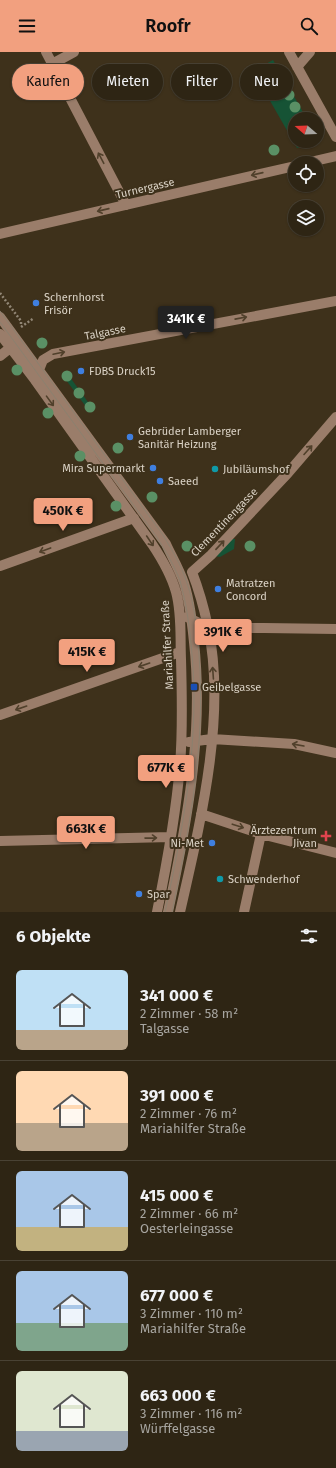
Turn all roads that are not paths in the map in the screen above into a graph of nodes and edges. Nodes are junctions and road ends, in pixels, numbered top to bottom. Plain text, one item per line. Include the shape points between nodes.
1 (46, 52) edge
2 (74, 52) edge
3 (289, 52) edge
4 (310, 52) edge
5 (52, 64) joint
6 (297, 67) junction
7 (71, 100) edge
8 (336, 136) edge
9 (336, 156) edge
10 (324, 159) edge
11 (288, 168) edge
12 (126, 205) junction
13 (0, 234) edge
14 (336, 301) edge
15 (0, 316) edge
16 (0, 334) edge
17 (10, 348) junction
18 (0, 356) edge
19 (39, 370) junction
20 (35, 380) junction
21 (336, 417) edge
22 (134, 518) junction
23 (0, 566) edge
24 (180, 614) junction
25 (192, 620) junction
26 (208, 628) junction
27 (336, 629) edge
28 (180, 652) junction
29 (0, 715) edge
30 (212, 740) junction
31 (196, 741) junction
32 (181, 743) junction
33 (336, 753) edge
34 (200, 814) junction
35 (261, 834) junction
36 (171, 837) junction
37 (0, 841) edge
38 (336, 853) edge
39 (157, 912) edge
40 (168, 912) edge
41 (180, 912) edge
42 (244, 912) edge

1 - 5 street
2 - 5 street
3 - 6 street
4 - 6 street
6 - 8 street
12 -> 7 street
9 - 10 street
11 -> 12 street, Turnergasse
12 -> 13 street, Turnergasse
19 -> 14 street, Talgasse via 44,360 53,354
15 - 19 street
16 - 17 street, Mariahilfer Straße
17 - 18 street
17 - 20 street, Mariahilfer Straße
19 - 20 street, Talgasse
19 - 25 street via 166,544 184,582
20 -> 22 street, Mariahilfer Straße
26 -> 21 street, Clementinengasse via 192,572 288,473
22 -> 23 street
22 -> 24 street, Mariahilfer Straße via 164,563 176,593
24 - 25 street
24 - 28 street, Mariahilfer Straße
25 - 26 street
25 - 31 street via 198,694
26 - 27 street
30 -> 26 street via 214,688
28 -> 29 street
28 - 32 street, Mariahilfer Straße
30 - 31 street
33 -> 30 street via 294,744
30 - 34 street
31 - 32 street
31 - 40 street via 187,816
32 - 36 street, Mariahilfer Straße
34 -> 35 street
34 - 41 street
35 - 38 street
35 - 42 street
37 -> 36 street
36 - 39 street, Mariahilfer Straße

